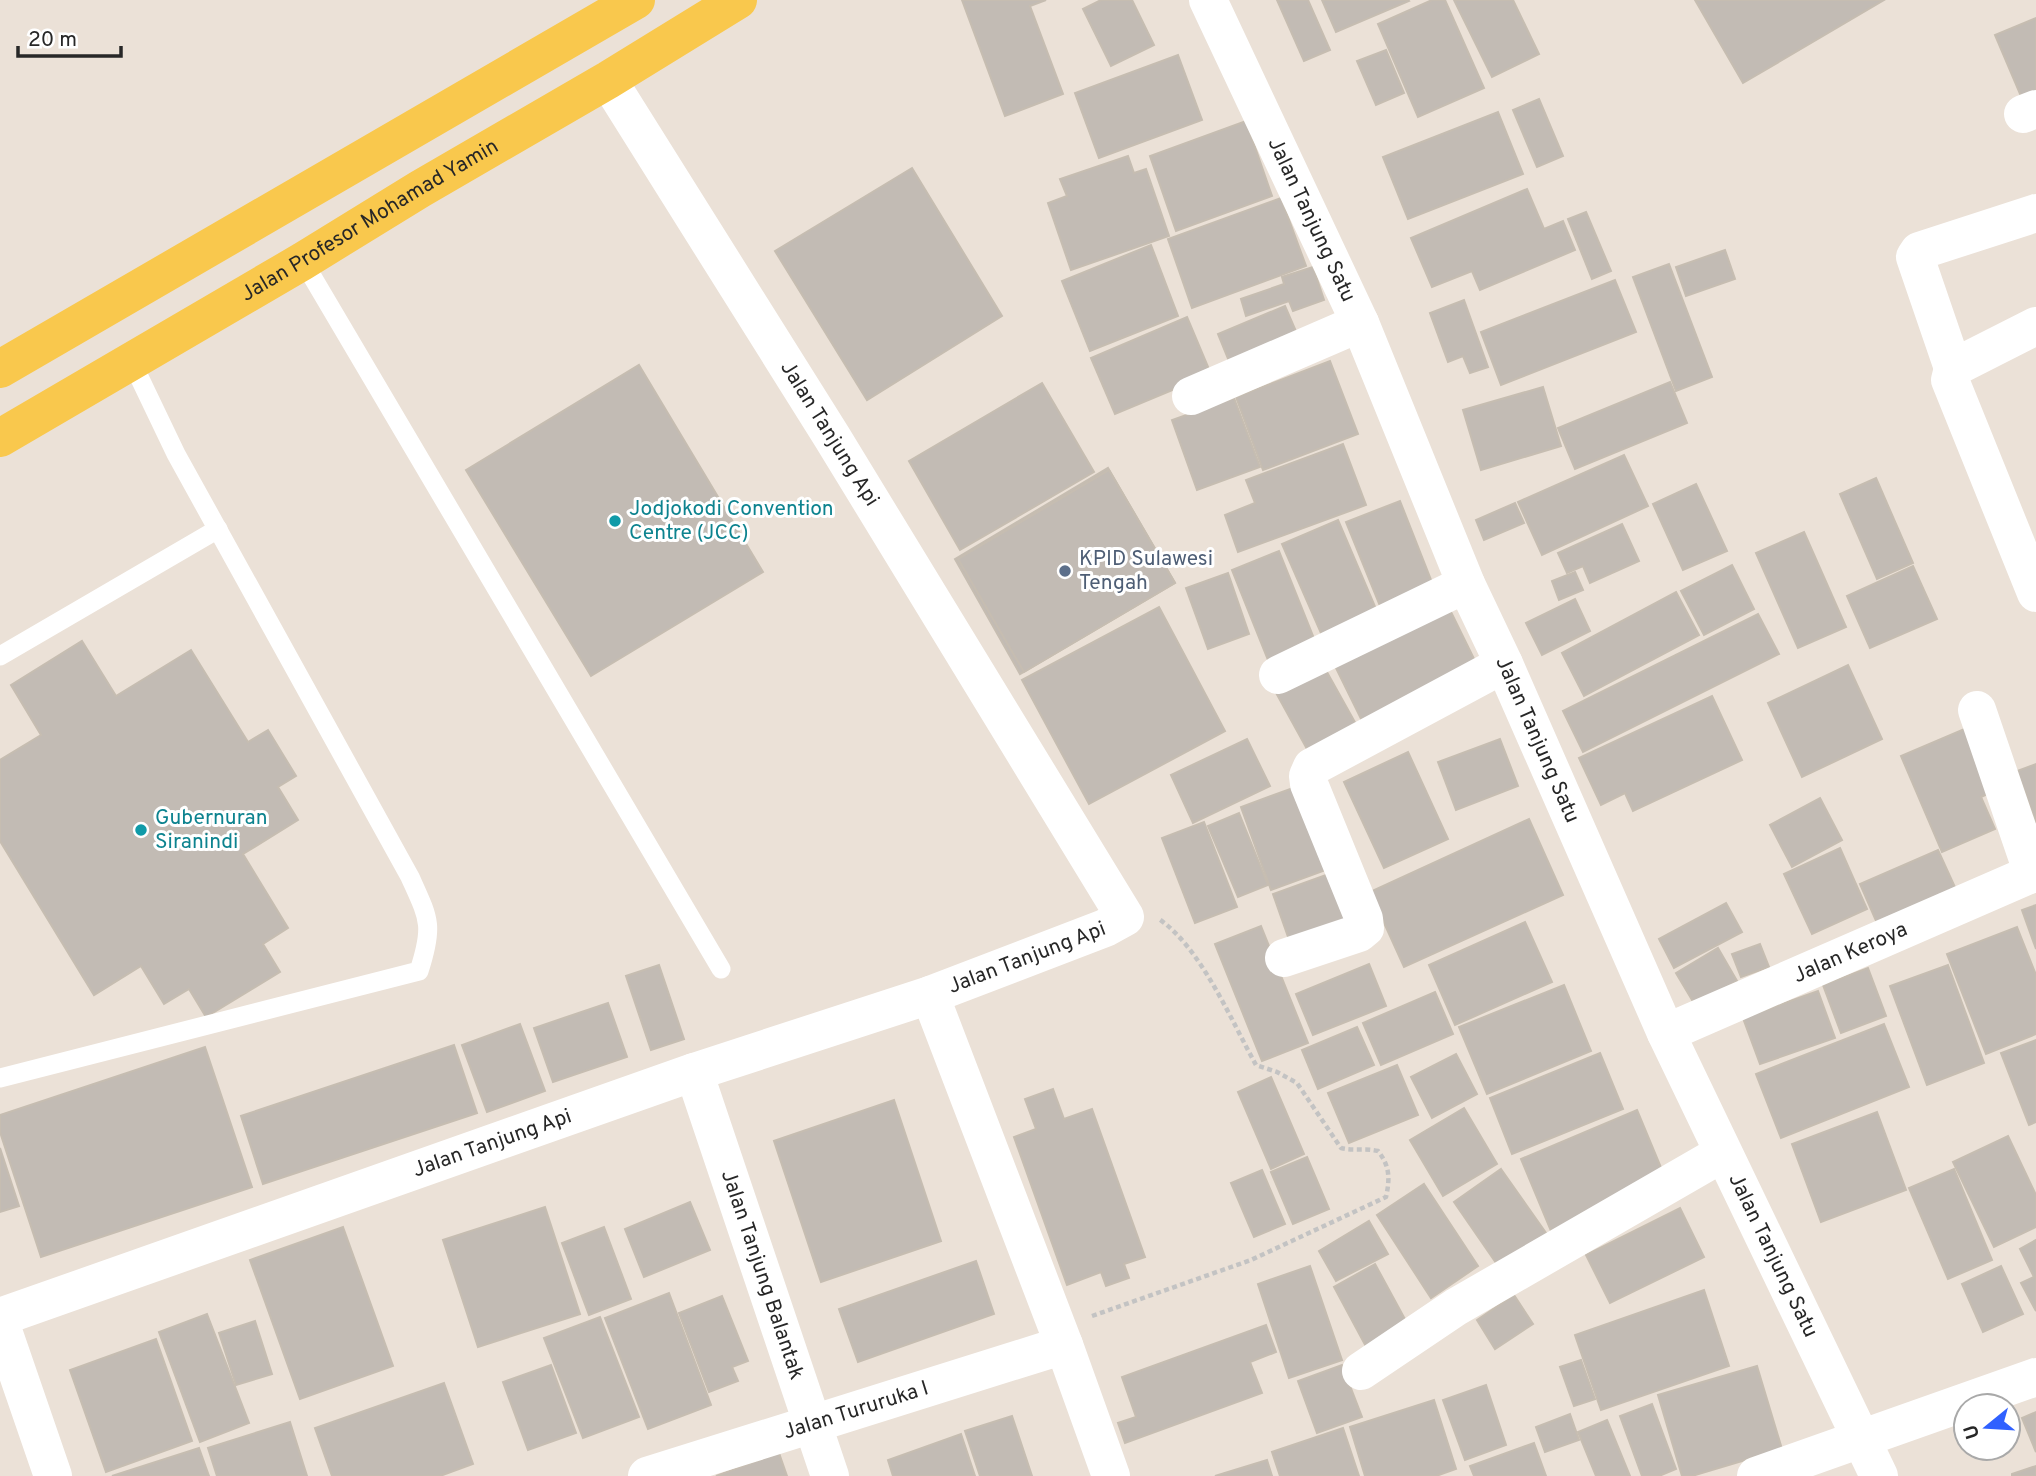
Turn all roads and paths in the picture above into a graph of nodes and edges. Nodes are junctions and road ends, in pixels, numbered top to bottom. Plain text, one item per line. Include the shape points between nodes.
1 (636, 0) edge
2 (738, 0) edge
3 (1208, 0) edge
4 (608, 80) junction
5 (2036, 213) edge
6 (303, 261) junction
7 (100, 311) junction
8 (1360, 323) junction
9 (2036, 326) edge
10 (131, 360) junction
11 (1953, 368) junction
12 (0, 369) edge
13 (1191, 396) dead end
14 (0, 438) edge
15 (218, 529) junction
16 (1466, 584) junction
17 (2036, 593) edge
18 (0, 656) edge
19 (1504, 664) junction
20 (1278, 676) dead end
21 (1978, 710) dead end
22 (2035, 873) edge
23 (1125, 917) junction
24 (1284, 958) dead end
25 (721, 970) dead end
26 (929, 995) junction
27 (1666, 1033) junction
28 (694, 1072) junction
29 (0, 1078) edge
30 (1723, 1153) junction
31 (0, 1320) edge
32 (1061, 1337) junction
33 (1360, 1371) dead end
34 (2036, 1377) edge
35 (812, 1423) junction
36 (1862, 1440) junction
37 (53, 1476) edge
38 (647, 1476) edge
39 (830, 1476) edge
40 (1111, 1476) edge
41 (1756, 1476) edge
42 (1879, 1476) edge

1 - 7 main road
2 - 4 main road, Jalan Profesor Mohamad Yamin
3 - 8 street, Jalan Tanjung Satu
4 - 6 main road, Jalan Profesor Mohamad Yamin
4 - 23 street, Jalan Tanjung Api
5 - 11 street via 1919,251 1915,257
6 - 10 main road, Jalan Profesor Mohamad Yamin
6 - 25 lane
7 - 10 main road
7 - 12 main road
8 - 13 street
8 - 16 street, Jalan Tanjung Satu
9 - 11 street
10 - 14 main road, Jalan Profesor Mohamad Yamin
10 - 15 lane
11 - 17 street via 1950,380
15 - 18 lane
15 - 29 lane via 428,916 429,941 419,971
16 - 19 street, Jalan Tanjung Satu
16 - 20 street
19 - 24 street via 1312,767 1309,784 1365,928
19 - 27 street, Jalan Tanjung Satu
21 - 22 street
22 - 27 street, Jalan Keroya
23 - 26 street, Jalan Tanjung Api
23 - 32 path via 1151,913 1191,947 1256,1065 1297,1083 1341,1148 1378,1151 1389,1169 1389,1186 1386,1197 1251,1260
26 - 28 street, Jalan Tanjung Api
26 - 32 street
27 - 30 street, Jalan Tanjung Satu
28 - 31 street, Jalan Tanjung Api
28 - 35 street, Jalan Tanjung Balantak
30 - 33 street via 1456,1307
30 - 36 street, Jalan Tanjung Satu
31 - 37 street
32 - 35 street, Jalan Tururuka I
32 - 40 street
34 - 36 street
35 - 38 street, Jalan Tururuka I
35 - 39 street, Jalan Tanjung Balantak
36 - 41 street
36 - 42 street, Jalan Tanjung Satu

